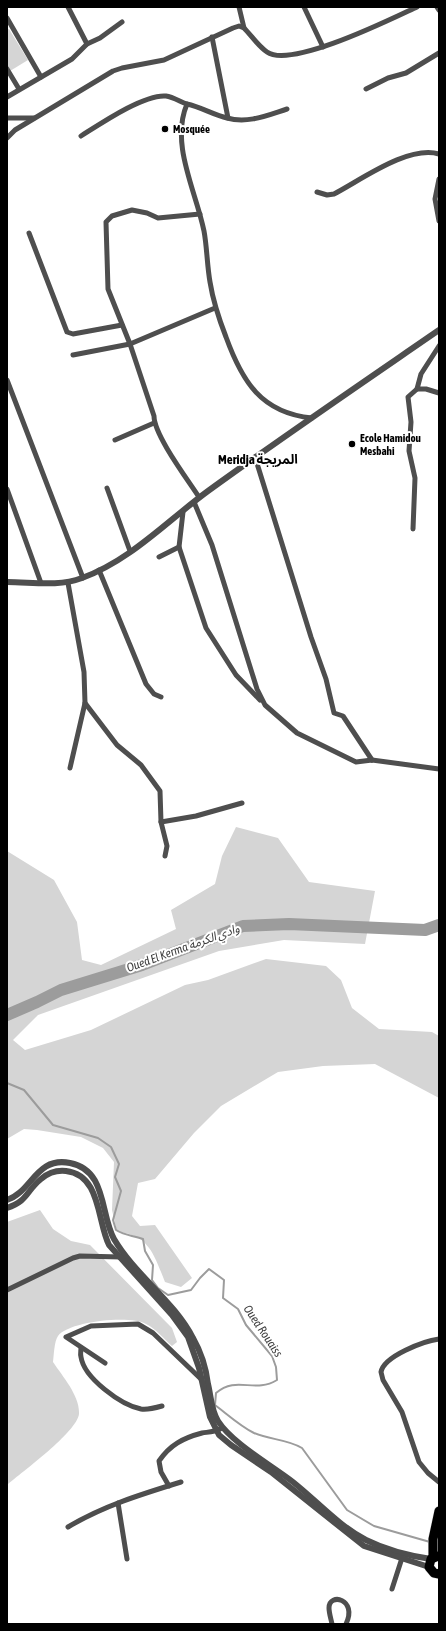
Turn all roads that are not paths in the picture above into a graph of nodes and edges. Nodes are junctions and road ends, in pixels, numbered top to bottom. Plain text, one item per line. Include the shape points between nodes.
1 (68, 7) edge
2 (239, 7) edge
3 (304, 7) edge
4 (417, 7) edge
5 (437, 7) edge
6 (439, 10) edge
7 (7, 18) edge
8 (122, 22) dead end
9 (244, 28) junction
10 (212, 37) junction
11 (87, 44) junction
12 (323, 47) junction
13 (439, 52) edge
14 (7, 69) edge
15 (41, 77) junction
16 (19, 89) junction
17 (366, 89) dead end
18 (7, 97) edge
19 (187, 104) junction
20 (287, 109) dead end
21 (7, 118) edge
22 (34, 118) junction
23 (228, 118) junction
24 (81, 136) dead end
25 (7, 138) edge
26 (439, 154) edge
27 (439, 179) edge
28 (317, 192) dead end
29 (200, 214) junction
30 (439, 221) edge
31 (29, 233) dead end
32 (215, 308) junction
33 (122, 325) junction
34 (439, 330) edge
35 (130, 344) junction
36 (439, 346) edge
37 (73, 355) dead end
38 (7, 380) edge
39 (417, 389) junction
40 (439, 393) edge
41 (313, 418) junction
42 (154, 422) junction
43 (115, 440) dead end
44 (254, 457) junction
45 (107, 488) dead end
46 (7, 489) edge
47 (199, 497) junction
48 (194, 502) junction
49 (183, 512) junction
50 (413, 529) dead end
51 (179, 547) junction
52 (130, 551) junction
53 (159, 557) dead end
54 (99, 570) junction
55 (82, 578) junction
56 (7, 582) edge
57 (41, 583) junction
58 (68, 583) junction
59 (161, 697) dead end
60 (85, 703) junction
61 (265, 705) junction
62 (372, 760) junction
63 (70, 768) dead end
64 (439, 769) edge
65 (242, 803) dead end
66 (161, 822) junction
67 (165, 856) dead end
68 (7, 1200) edge
69 (7, 1208) edge
70 (128, 1256) junction
71 (118, 1257) junction
72 (7, 1290) edge
73 (439, 1339) edge
74 (81, 1348) junction
75 (105, 1363) dead end
76 (202, 1381) junction
77 (162, 1406) dead end
78 (223, 1428) junction
79 (216, 1431) junction
80 (181, 1482) dead end
81 (439, 1482) edge
82 (169, 1486) junction
83 (118, 1503) junction
84 (439, 1512) edge
85 (68, 1527) dead end
86 (402, 1558) junction
87 (127, 1559) dead end
88 (433, 1560) edge
89 (439, 1575) edge
90 (392, 1589) dead end
91 (332, 1624) edge
92 (346, 1624) edge

1 - 11 street
2 - 9 street
3 - 12 street
4 - 12 street
5 - 6 street
7 - 15 street
8 - 11 street
9 - 10 street via 239,26
9 - 12 street via 268,53 306,53
10 - 22 street via 164,60 113,71
10 - 23 street
11 - 15 street via 72,60
13 - 17 street via 406,73 388,78
14 - 16 street
15 - 16 street
16 - 18 street
19 - 23 street
19 - 24 street via 166,96 152,98 118,113
19 - 29 street via 181,128 184,156
20 - 23 street via 244,121
21 - 22 street
22 - 25 street
26 - 28 street via 399,159 334,194 327,196
27 - 30 street via 435,198
29 - 32 street
29 - 33 street via 158,218 132,210 112,216 106,222 108,289
31 - 33 street via 68,332 73,334
32 - 35 street
32 - 41 street via 234,359 246,382 278,409 294,416
33 - 35 street
34 - 41 street
35 - 37 street
35 - 42 street
36 - 39 street via 420,374
38 - 55 street
39 - 40 street
39 - 50 street via 408,397 409,451 415,478
41 - 44 street
42 - 43 street
42 - 47 street
44 - 47 street
44 - 62 street via 326,679 334,713 343,716
45 - 52 street
46 - 57 street
47 - 48 street
48 - 49 street
48 - 61 street via 212,545 257,689
49 - 51 street
49 - 52 street
51 - 53 street
51 - 61 street via 206,628 236,675
52 - 54 street
54 - 55 street
54 - 59 street via 146,684 154,694
55 - 58 street
56 - 57 street
57 - 58 street
58 - 60 street via 84,672
60 - 63 street
60 - 66 street via 117,745 152,778 160,791
61 - 62 street via 297,733 356,762
62 - 64 street
65 - 66 street via 196,816
66 - 67 street via 167,846
68 - 70 street via 21,1192 33,1176 50,1165 59,1162 78,1165 87,1170 100,1189 110,1230
69 - 71 street via 25,1198 40,1179 50,1173 60,1170 82,1176 90,1184 106,1238
70 - 71 street
70 - 78 street via 175,1310 193,1337 205,1368 214,1412
71 - 72 street via 80,1256
71 - 76 street via 181,1326 194,1350
73 - 81 street via 421,1344 392,1359 384,1365 381,1372 382,1380 402,1412 419,1462
74 - 75 street
74 - 76 street via 66,1337 91,1326 138,1324 153,1333
74 - 77 street via 80,1357 84,1366 105,1390 142,1409
76 - 79 street via 206,1404
78 - 79 street
78 - 88 street via 360,1537 386,1548
79 - 82 street via 186,1438 173,1444 166,1451 159,1461 161,1472
79 - 86 street via 227,1443 271,1472 357,1542 369,1549
80 - 82 street
82 - 83 street
83 - 85 street via 84,1517
83 - 87 street
84 - 88 highway via 434,1535
86 - 88 street
86 - 90 street
88 - 89 highway via 434,1573
91 - 92 street via 329,1606 338,1600 345,1602 349,1607

